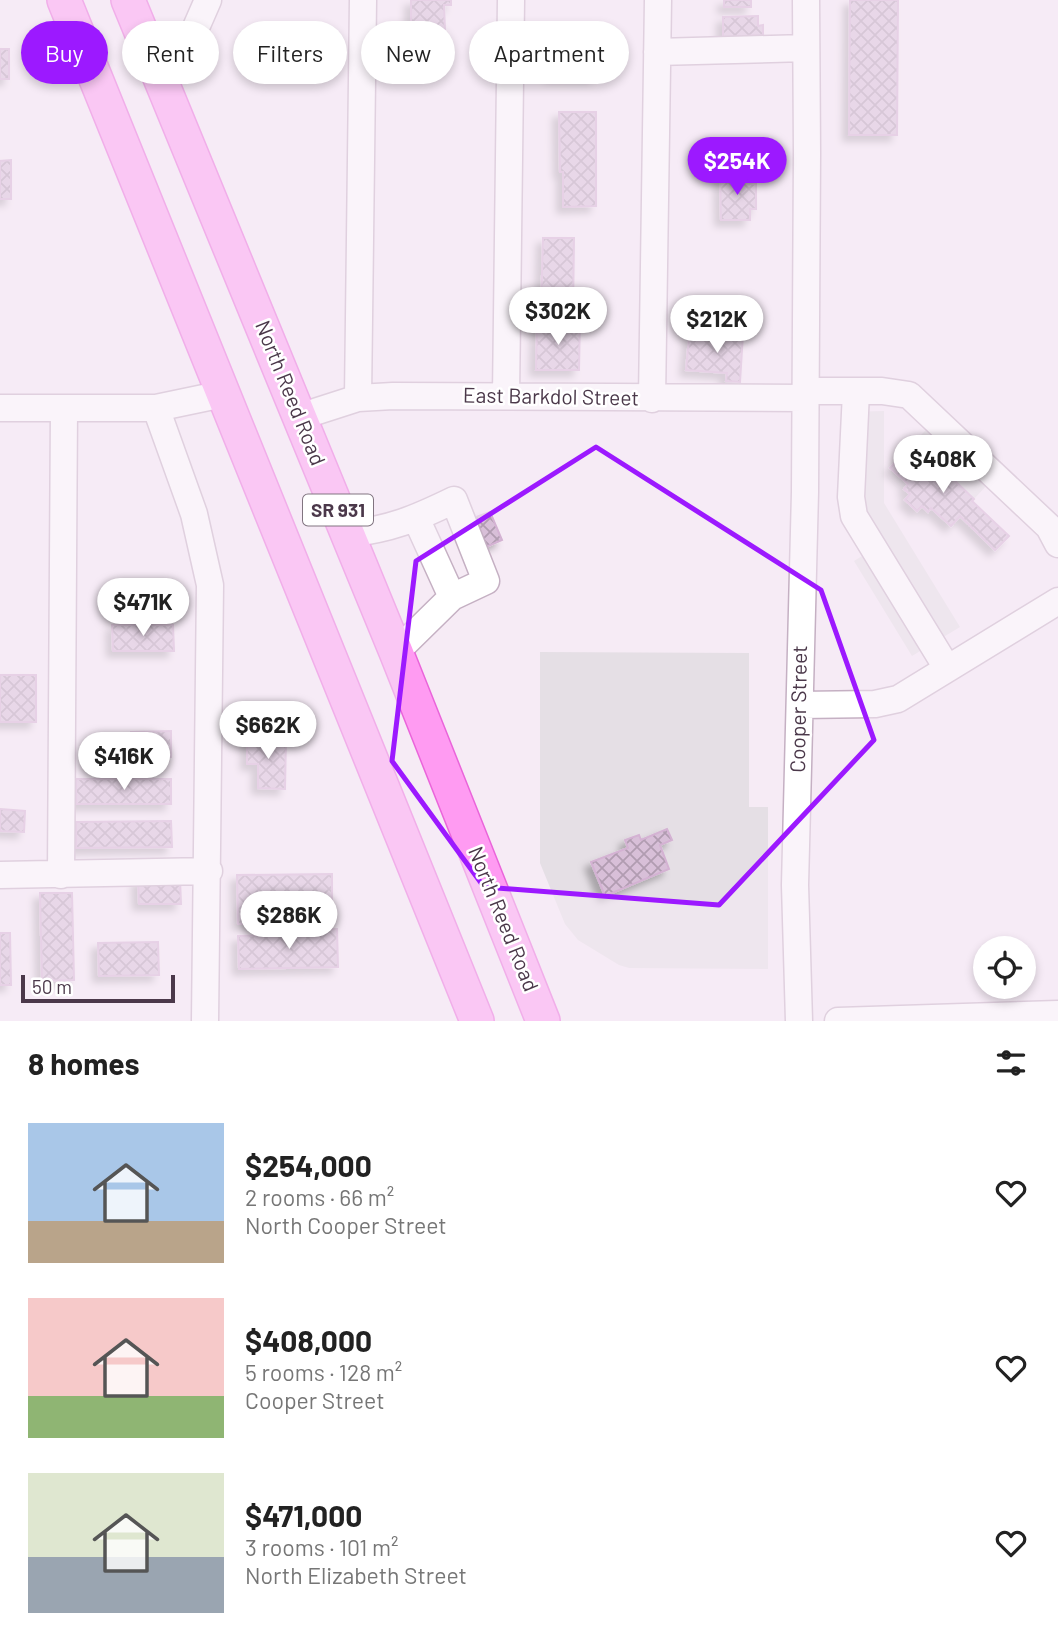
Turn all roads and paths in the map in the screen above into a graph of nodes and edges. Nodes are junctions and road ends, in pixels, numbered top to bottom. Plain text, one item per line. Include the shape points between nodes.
1 (64, 0) edge
2 (128, 0) edge
3 (208, 0) edge
4 (363, 0) edge
5 (511, 0) edge
6 (658, 0) edge
7 (806, 0) edge
8 (136, 21) edge
9 (199, 21) edge
10 (806, 48) junction
11 (657, 52) junction
12 (162, 84) edge
13 (856, 391) junction
14 (223, 394) junction
15 (805, 394) junction
16 (506, 396) junction
17 (358, 398) junction
18 (652, 399) junction
19 (0, 408) edge
20 (64, 408) junction
21 (156, 408) junction
22 (299, 417) junction
23 (416, 518) junction
24 (348, 534) junction
25 (1058, 544) edge
26 (452, 597) junction
27 (1058, 601) edge
28 (396, 652) junction
29 (947, 668) junction
30 (800, 705) junction
31 (209, 871) junction
32 (61, 875) junction
33 (0, 876) edge
34 (1058, 1014) edge
35 (962, 1019) edge
36 (205, 1021) edge
37 (477, 1021) edge
38 (543, 1021) edge
39 (799, 1021) edge
40 (838, 1021) edge

1 - 14 main road, SR 931
2 - 8 main road, North Reed Road / SR 931
3 - 9 street
4 - 17 street
5 - 16 street
6 - 11 street
7 - 10 street, Cooper Street
10 - 11 street
10 - 15 street, Cooper Street
11 - 18 street
12 - 22 main road, North Reed Road / SR 931
13 - 15 street, East Barkdol Street
13 - 25 street, East Barkdol Street via 909,395 1049,527
13 - 29 street via 851,497 855,516
14 - 21 street
14 - 37 main road, SR 931
15 - 18 street, East Barkdol Street
15 - 30 street, Cooper Street
16 - 17 street, East Barkdol Street
16 - 18 street, East Barkdol Street
17 - 22 street, East Barkdol Street
19 - 20 street
20 - 21 street
20 - 32 street
21 - 31 street via 194,514 211,585
22 - 24 main road, North Reed Road / SR 931
23 - 24 street via 381,530
23 - 26 street
23 - 26 street via 454,500 486,582
24 - 28 main road, North Reed Road / SR 931
26 - 28 street
27 - 29 street
28 - 38 main road, North Reed Road / SR 931
29 - 30 street via 898,699 875,704
30 - 39 street, Cooper Street via 795,885
31 - 32 street
31 - 36 street
32 - 33 street
34 - 35 street
35 - 40 street

